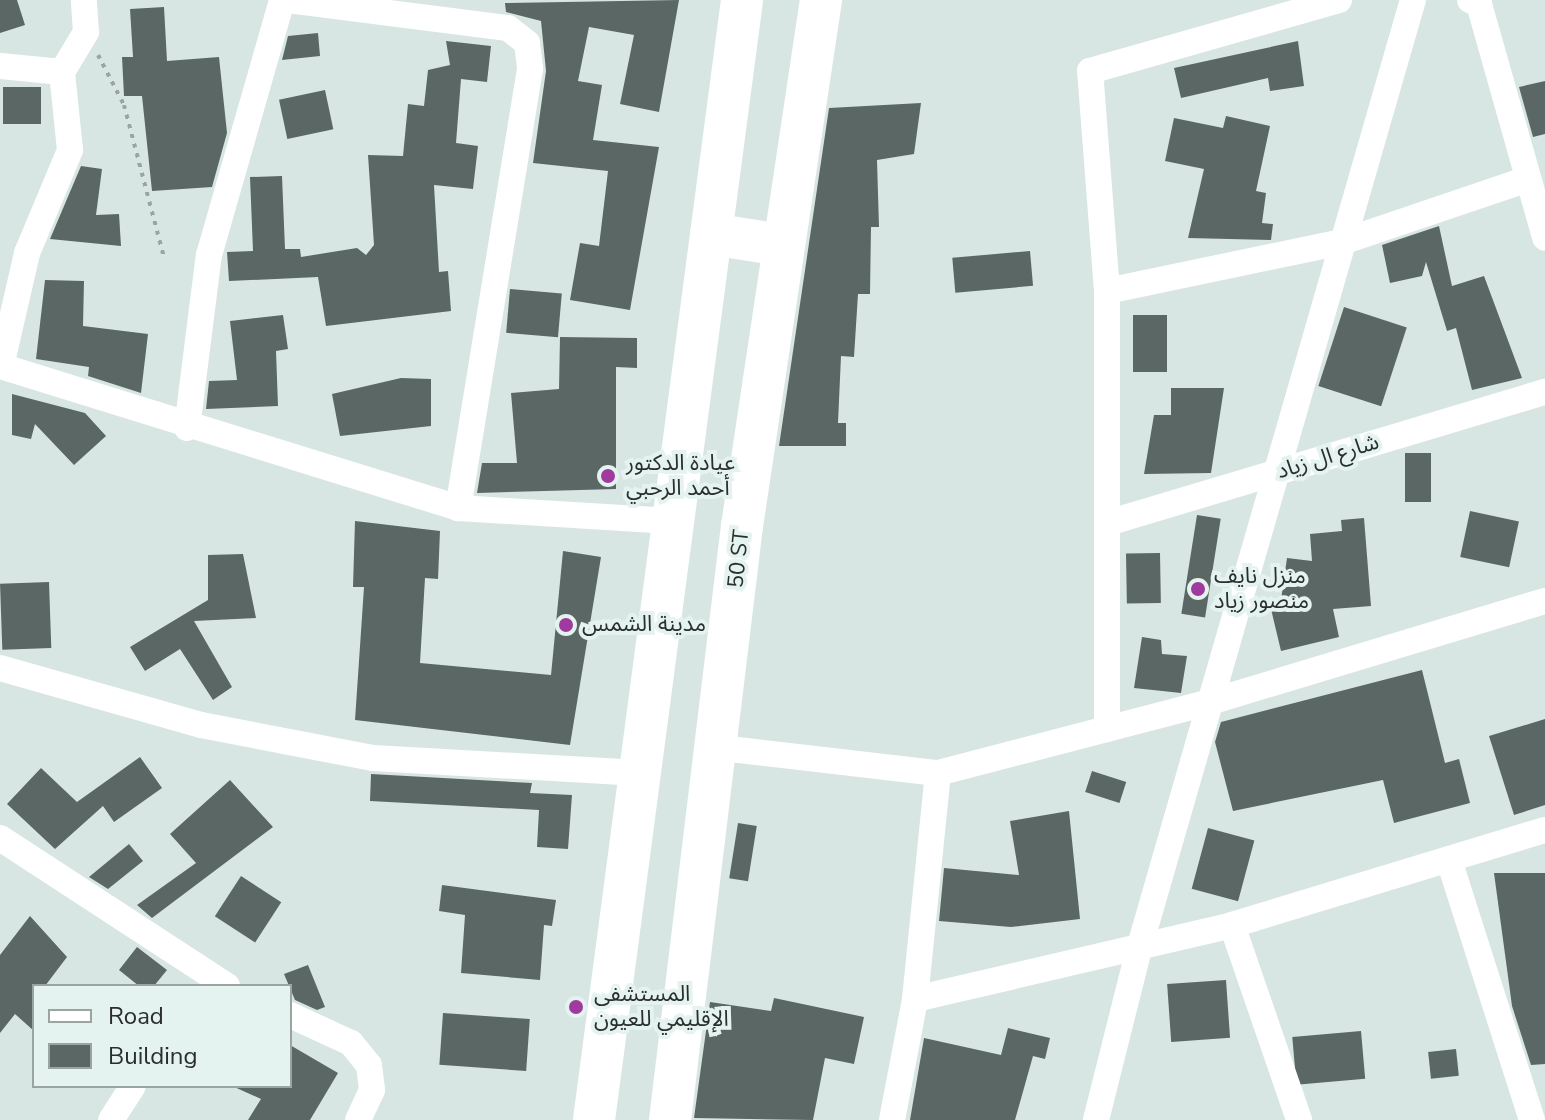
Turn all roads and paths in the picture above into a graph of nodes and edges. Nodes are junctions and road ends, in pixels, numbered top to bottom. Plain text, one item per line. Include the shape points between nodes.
1 (84, 0) edge
2 (285, 0) edge
3 (742, 0) edge
4 (821, 0) edge
5 (1339, 0) edge
6 (1413, 0) edge
7 (1470, 0) edge
8 (86, 32) junction
9 (0, 66) edge
10 (62, 72) junction
11 (1528, 179) junction
12 (711, 234) junction
13 (1545, 238) edge
14 (1342, 242) junction
15 (782, 245) junction
16 (164, 257) dead end
17 (1107, 291) junction
18 (1, 366) edge
19 (1545, 392) edge
20 (187, 428) junction
21 (1282, 471) junction
22 (458, 508) junction
23 (672, 521) junction
24 (1111, 522) junction
25 (1545, 601) edge
26 (0, 668) edge
27 (1210, 702) junction
28 (1107, 729) junction
29 (721, 748) junction
30 (640, 773) junction
31 (938, 773) junction
32 (1545, 830) edge
33 (0, 838) edge
34 (1449, 860) junction
35 (1232, 925) junction
36 (1139, 949) junction
37 (210, 982) edge
38 (915, 999) junction
39 (292, 1016) edge
40 (132, 1088) edge
41 (111, 1120) edge
42 (358, 1120) edge
43 (594, 1120) edge
44 (670, 1120) edge
45 (892, 1120) edge
46 (1096, 1120) edge
47 (1299, 1120) edge
48 (1532, 1120) edge

1 - 8 street
2 - 20 street via 209,255
2 - 22 street via 508,28 527,43 530,69
3 - 12 main road
4 - 15 main road, 50 ST
5 - 17 street via 1090,71
6 - 14 street
7 - 11 street via 1479,4
8 - 10 street
8 - 16 path via 124,105
9 - 10 street
10 - 18 street via 70,150 27,253
11 - 13 street
11 - 14 street
12 - 15 main road
12 - 23 main road
14 - 17 street
14 - 21 street
15 - 29 main road, 50 ST via 742,526
17 - 24 street
18 - 20 street
19 - 21 street, شارع ال زياد
20 - 22 street
21 - 24 street, شارع ال زياد
21 - 27 street
22 - 23 street
23 - 30 main road
24 - 28 street
25 - 27 street
26 - 30 street via 201,725 373,758
27 - 28 street
27 - 36 street
28 - 31 street
29 - 31 street
29 - 44 main road, 50 ST
30 - 43 main road
31 - 38 street
32 - 34 street
33 - 37 street
34 - 35 street
34 - 48 street
35 - 36 street
35 - 47 street
36 - 38 street
36 - 46 street
38 - 45 street
39 - 42 street via 351,1043 369,1065 372,1090
40 - 41 street

